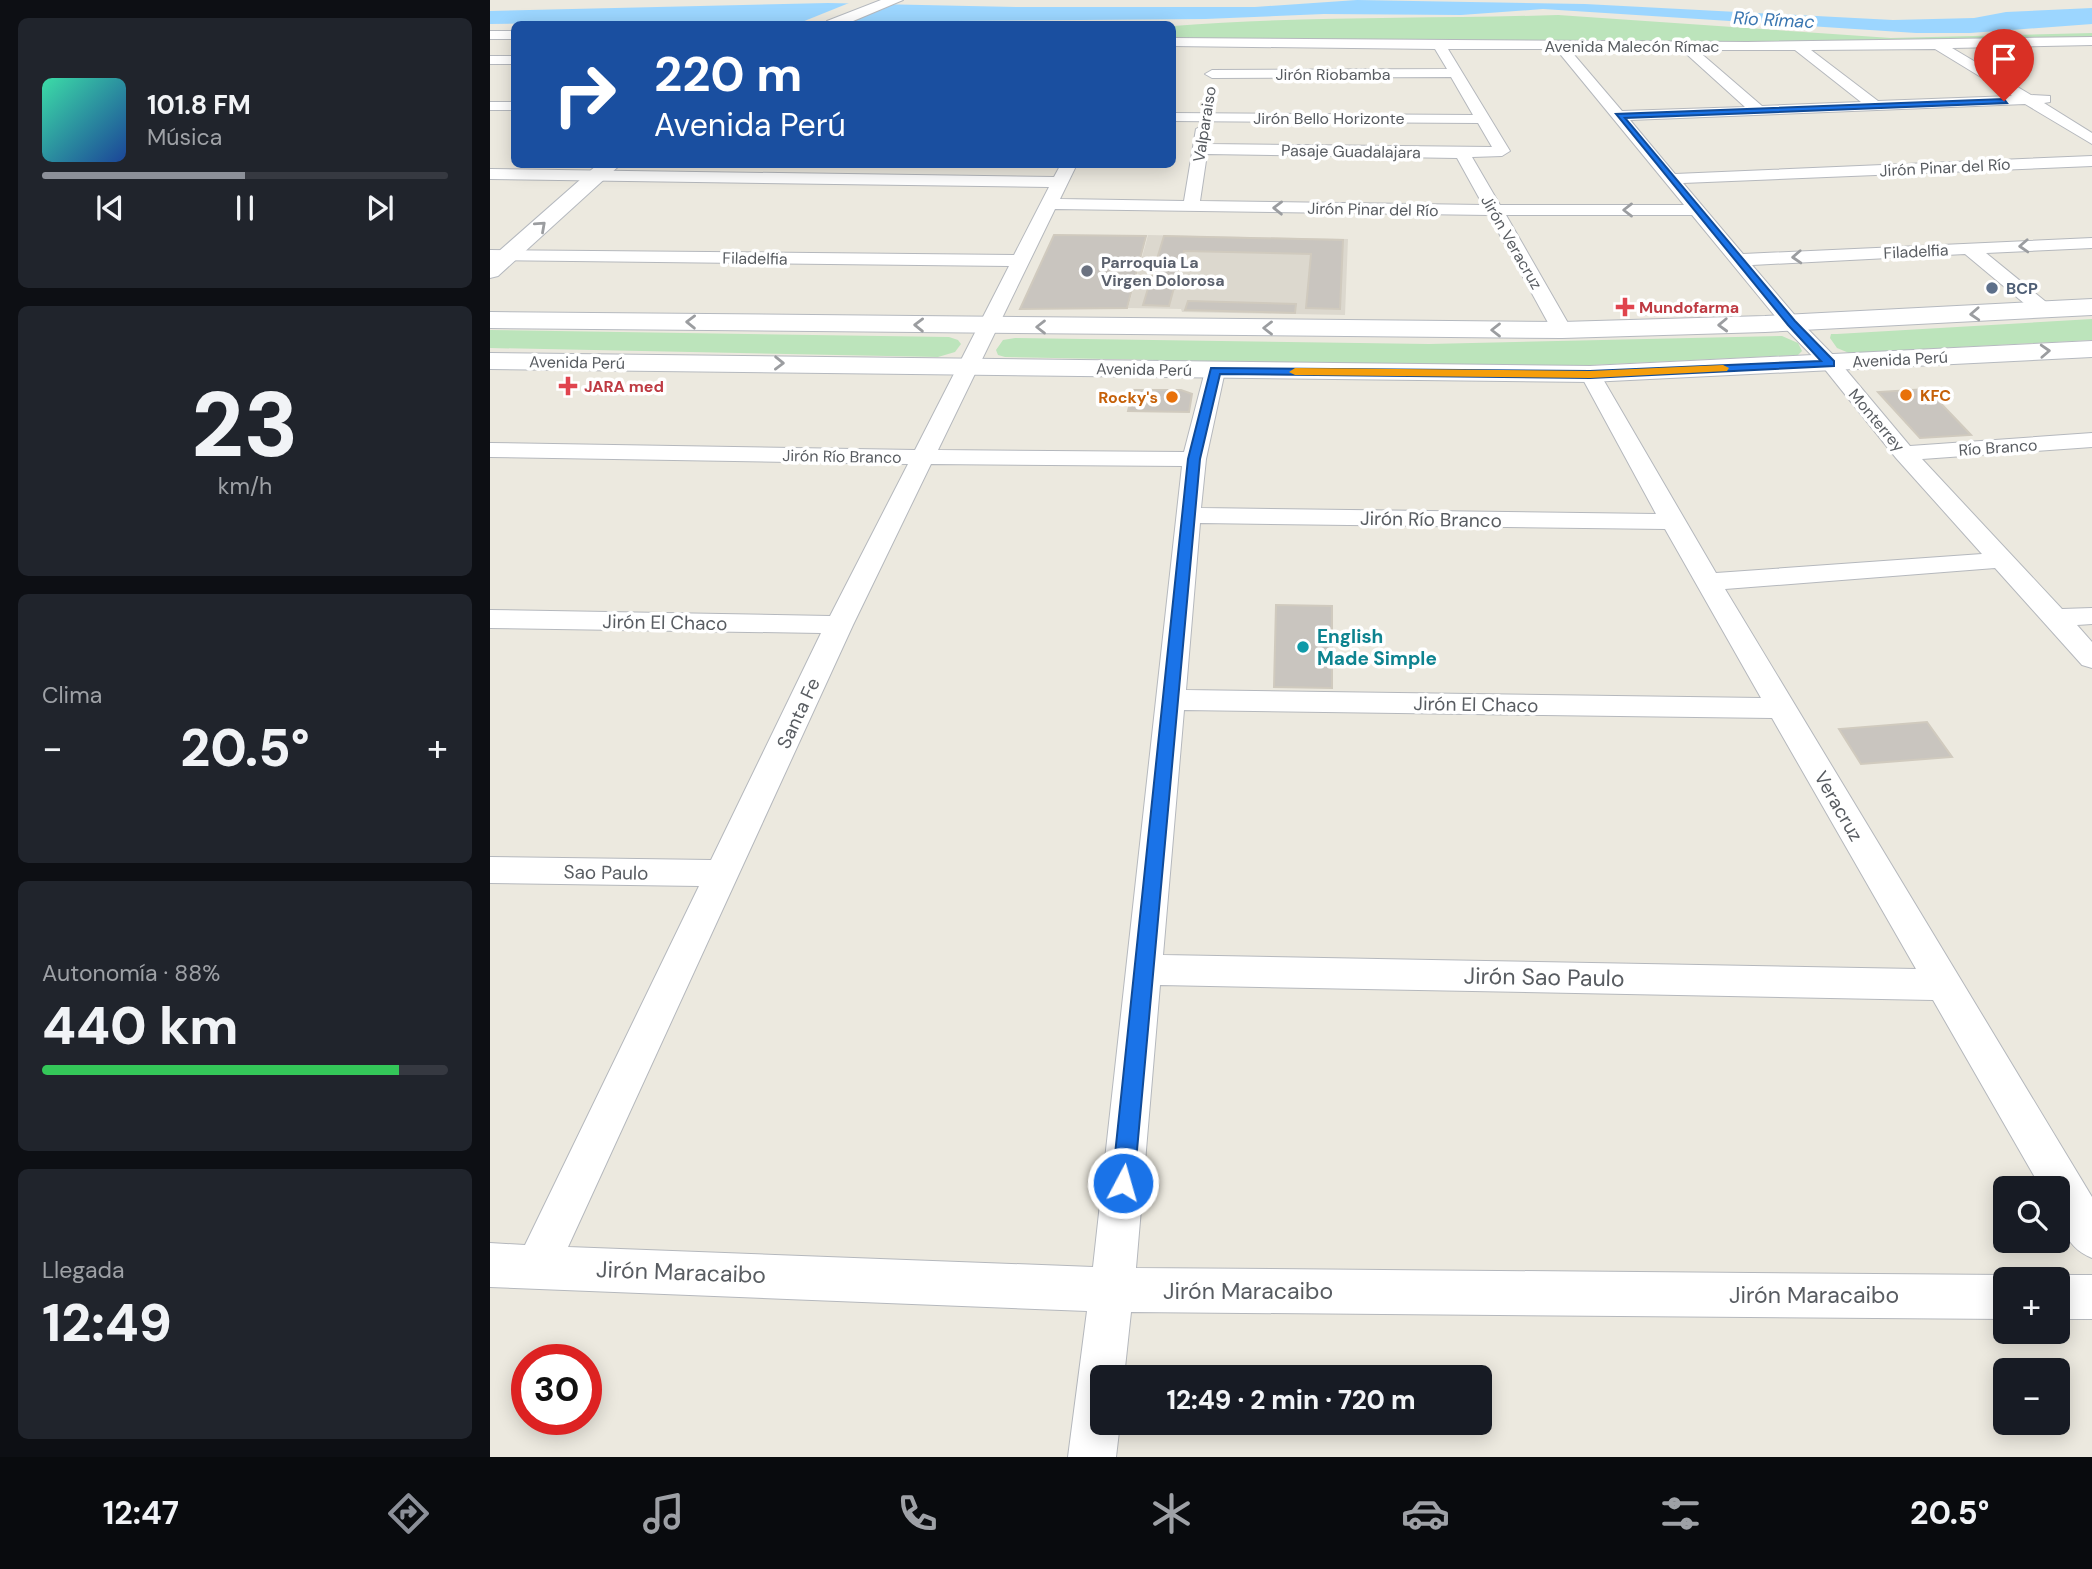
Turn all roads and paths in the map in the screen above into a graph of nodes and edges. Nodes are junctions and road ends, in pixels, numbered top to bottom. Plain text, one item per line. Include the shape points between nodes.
1 (865, 0) edge
2 (895, 0) edge
3 (828, 21) edge
4 (829, 21) edge
5 (490, 35) edge
6 (511, 35) edge
7 (2092, 41) edge
8 (1176, 45) edge
9 (1439, 45) junction
10 (1958, 45) junction
11 (1560, 46) junction
12 (1798, 46) junction
13 (1940, 46) junction
14 (1686, 47) junction
15 (490, 60) edge
16 (511, 60) edge
17 (1213, 69) junction
18 (1455, 74) junction
19 (2038, 100) junction
20 (490, 106) edge
21 (511, 106) edge
22 (1875, 106) junction
23 (1759, 111) junction
24 (1619, 116) junction
25 (1176, 117) edge
26 (1205, 118) junction
27 (1485, 119) junction
28 (2088, 122) edge
29 (2092, 139) edge
30 (1200, 149) junction
31 (1462, 153) junction
32 (2092, 161) edge
33 (1067, 168) edge
34 (545, 169) edge
35 (604, 170) edge
36 (490, 173) edge
37 (1672, 179) junction
38 (1059, 182) junction
39 (1049, 204) junction
40 (1191, 207) junction
41 (1697, 209) junction
42 (1494, 210) junction
43 (2092, 243) edge
44 (1969, 249) junction
45 (496, 252) edge
46 (1739, 260) junction
47 (1021, 261) junction
48 (490, 271) edge
49 (2092, 307) edge
50 (2044, 310) junction
51 (490, 320) edge
52 (1791, 323) junction
53 (987, 326) junction
54 (1562, 330) junction
55 (2092, 349) edge
56 (490, 361) edge
57 (1830, 363) junction
58 (970, 365) junction
59 (1215, 371) junction
60 (1590, 374) junction
61 (2092, 440) edge
62 (490, 450) edge
63 (1905, 453) junction
64 (920, 457) junction
65 (1194, 459) junction
66 (1189, 515) junction
67 (1673, 522) junction
68 (2001, 560) junction
69 (1708, 582) junction
70 (2092, 615) edge
71 (2055, 618) junction
72 (490, 619) edge
73 (839, 625) junction
74 (2092, 659) edge
75 (1170, 700) junction
76 (1782, 708) junction
77 (490, 870) edge
78 (723, 873) junction
79 (1144, 970) junction
80 (1944, 985) junction
81 (2092, 1237) edge
82 (490, 1265) edge
83 (537, 1266) junction
84 (1112, 1290) junction
85 (1993, 1297) edge
86 (2070, 1297) edge
87 (2092, 1297) edge
88 (1092, 1457) edge

1 - 3 main road
2 - 4 main road
5 - 6 street
7 - 10 street, Avenida Malecón Rímac
8 - 17 street, Avenida Malecón Rímac
9 - 11 street, Avenida Malecón Rímac
9 - 17 street, Avenida Malecón Rímac
9 - 18 street
10 - 13 street, Avenida Malecón Rímac
10 - 19 street
11 - 14 street, Avenida Malecón Rímac
11 - 24 street, Monterrey
12 - 13 street, Avenida Malecón Rímac
12 - 14 street, Avenida Malecón Rímac
12 - 22 street
13 - 19 street
14 - 23 street
15 - 16 street
17 - 18 street, Jirón Riobamba
17 - 26 street, Valparaiso
18 - 27 street
19 - 22 street
19 - 28 street
19 - 29 street
20 - 21 street
22 - 23 street
23 - 24 street
24 - 37 street, Monterrey
25 - 26 street, Jirón Bello Horizonte
26 - 27 street, Jirón Bello Horizonte
26 - 30 street, Valparaiso
27 - 31 street, Pasaje Guadalajara via 1502,151
30 - 31 street, Pasaje Guadalajara
30 - 40 street, Valparaiso
31 - 42 street, Jirón Veracruz
32 - 37 street, Jirón Pinar del Río
33 - 38 street, Santa Fe
34 - 35 street
34 - 36 street
35 - 38 street
35 - 45 main road
37 - 41 street, Monterrey
38 - 39 street, Santa Fe
39 - 40 street, Jirón Pinar del Río
39 - 47 street, Santa Fe
42 -> 40 street, Jirón Pinar del Río
41 -> 42 street, Jirón Pinar del Río
41 - 46 street, Monterrey
42 - 54 street, Jirón Veracruz
43 -> 44 street, Filadelfia
44 -> 46 street, Filadelfia
44 - 50 street
45 - 47 street, Filadelfia
45 - 48 main road
46 - 52 street, Monterrey
47 - 53 street, Santa Fe
49 - 50 main road
50 -> 52 main road
53 -> 51 main road
52 -> 54 main road
52 - 57 street, Monterrey
54 -> 53 main road
53 - 58 street, Santa Fe
57 -> 55 main road, Avenida Perú
56 -> 58 main road, Avenida Perú
57 - 60 main road, Avenida Perú
57 - 63 street, Monterrey
58 - 59 main road, Avenida Perú
58 - 64 street, Santa Fe
59 - 60 main road, Avenida Perú
59 - 65 street
60 - 67 street, Veracruz
61 - 63 street, Río Branco
62 - 64 street, Jirón Río Branco
63 - 68 street, Monterrey
64 - 65 street, Jirón Río Branco
64 - 73 street, Santa Fe
65 - 66 street
66 - 67 street, Jirón Río Branco
66 - 75 street
67 - 69 street, Veracruz
68 - 69 street
68 - 71 street, Monterrey
69 - 76 street, Veracruz
70 - 71 street
71 - 74 street, Monterrey
72 - 73 street, Jirón El Chaco
73 - 78 street, Santa Fe
75 - 76 street, Jirón El Chaco
75 - 79 street
76 - 80 street, Veracruz
77 - 78 street, Sao Paulo
78 - 83 street, Santa Fe
79 - 80 street, Jirón Sao Paulo
79 - 84 street
80 - 81 street, Veracruz
82 - 83 street, Jirón Maracaibo
83 - 84 street, Jirón Maracaibo
84 - 85 street, Jirón Maracaibo
84 - 88 street
86 - 87 street

